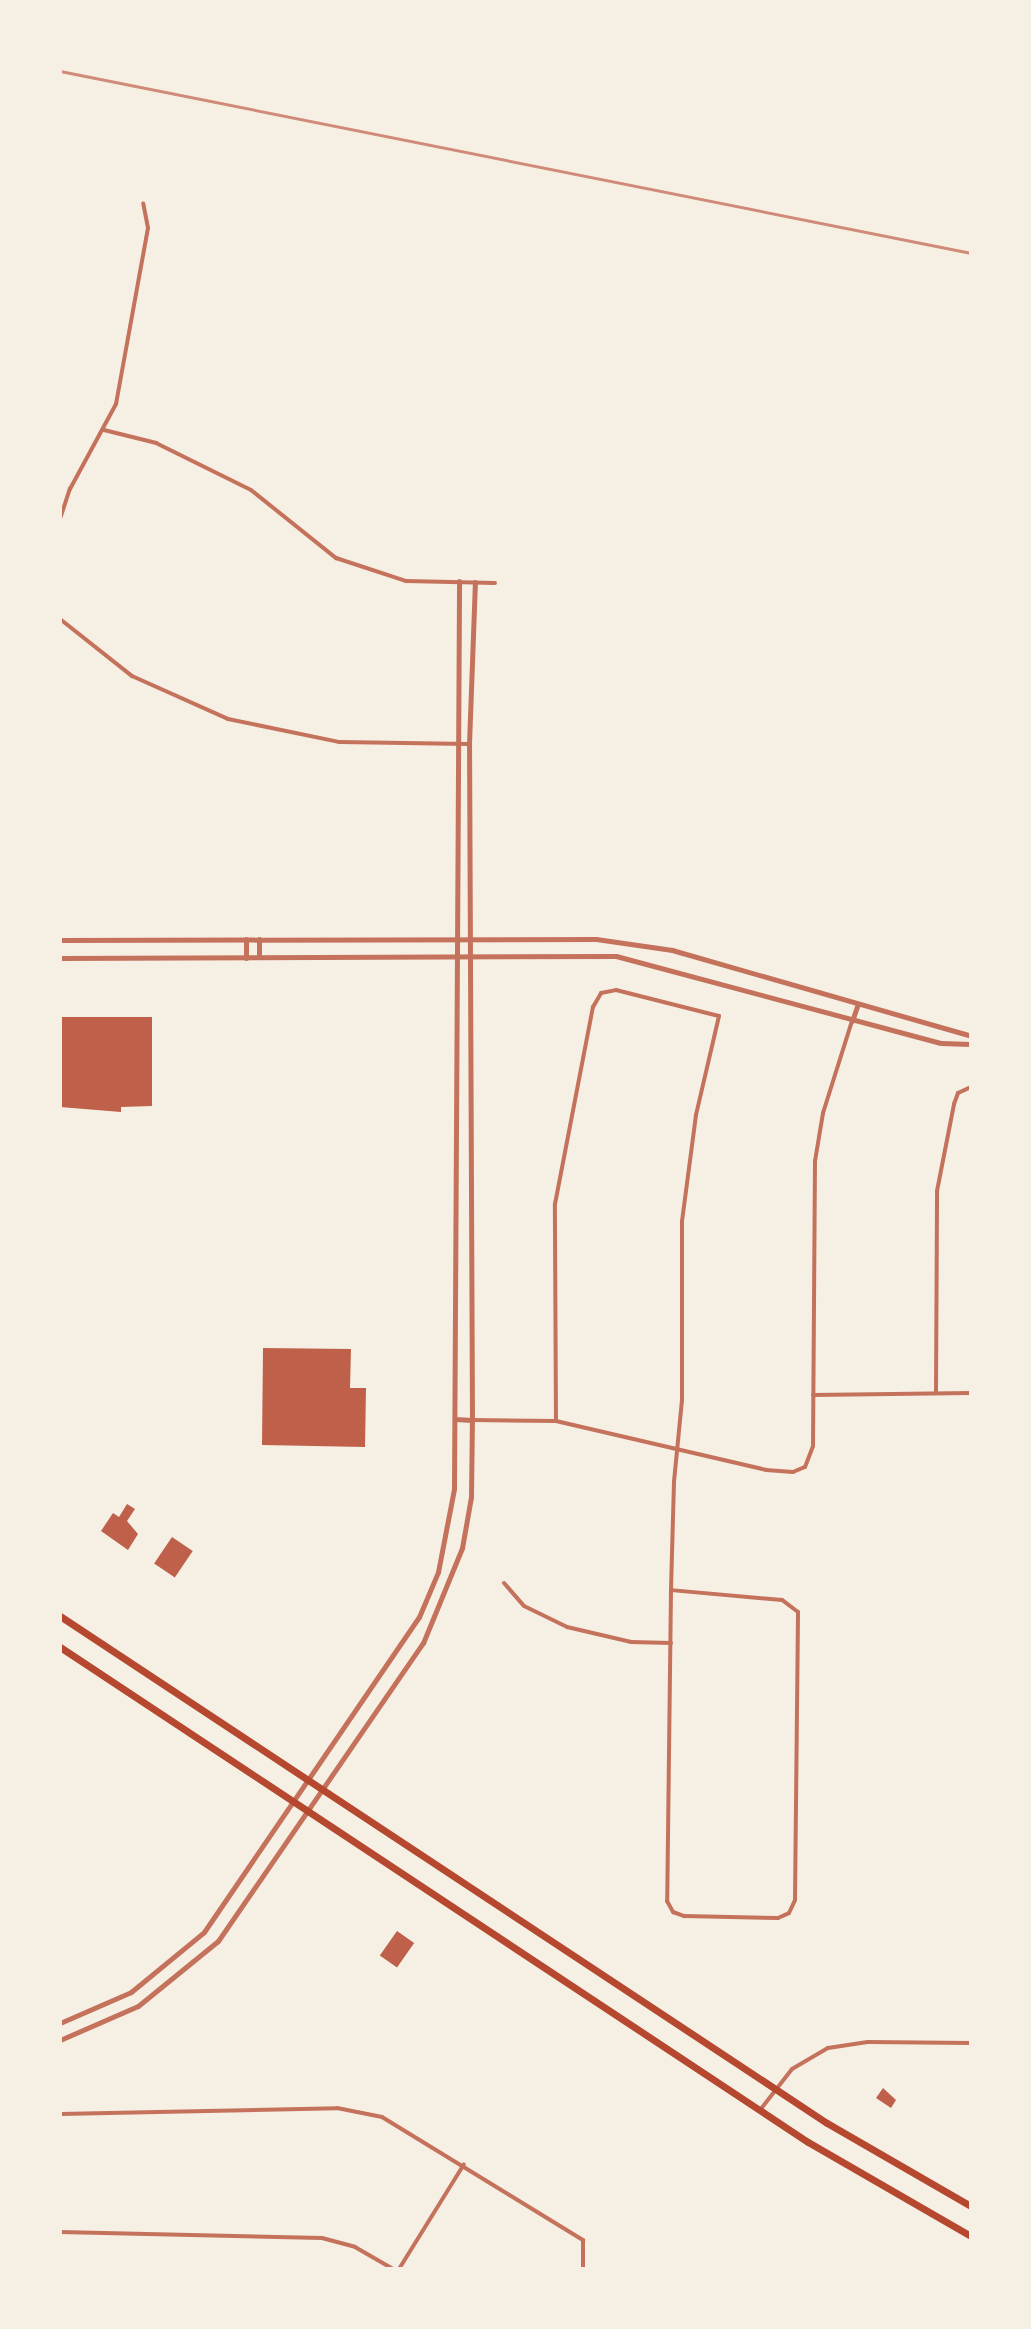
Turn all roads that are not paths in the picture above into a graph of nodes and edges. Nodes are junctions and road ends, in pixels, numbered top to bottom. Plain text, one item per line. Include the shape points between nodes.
1 (143, 203) dead end
2 (104, 430) junction
3 (70, 489) junction
4 (60, 495) edge
5 (60, 519) edge
6 (459, 581) junction
7 (475, 582) junction
8 (495, 583) dead end
9 (60, 619) edge
10 (455, 744) junction
11 (469, 744) junction
12 (246, 939) junction
13 (259, 939) junction
14 (457, 939) junction
15 (470, 939) junction
16 (60, 940) edge
17 (457, 956) junction
18 (470, 956) junction
19 (259, 957) junction
20 (60, 958) edge
21 (246, 958) junction
22 (858, 1004) junction
23 (852, 1021) junction
24 (971, 1036) edge
25 (971, 1044) edge
26 (971, 1087) edge
27 (469, 1147) junction
28 (458, 1148) junction
29 (936, 1393) junction
30 (971, 1393) edge
31 (813, 1395) junction
32 (455, 1419) junction
33 (472, 1420) junction
34 (556, 1421) junction
35 (677, 1449) junction
36 (504, 1583) dead end
37 (671, 1590) junction
38 (60, 1616) edge
39 (671, 1643) junction
40 (60, 1647) edge
41 (308, 1781) junction
42 (322, 1791) junction
43 (294, 1802) junction
44 (308, 1811) junction
45 (60, 2023) edge
46 (60, 2040) edge
47 (971, 2043) edge
48 (775, 2089) junction
49 (759, 2111) junction
50 (60, 2114) edge
51 (464, 2164) junction
52 (971, 2206) edge
53 (60, 2232) edge
54 (971, 2236) edge
55 (393, 2269) edge
56 (399, 2269) edge
57 (583, 2269) edge

1 - 2 street via 148,228 116,404
2 - 3 street
2 - 6 street via 156,443 251,490 336,558 406,581
3 - 4 street
3 - 5 street
6 - 7 street
6 - 10 street
7 - 8 street
7 - 11 street
9 - 10 street via 132,676 228,719 339,742
10 - 11 street
10 - 14 street
11 - 15 street
12 - 13 street
12 - 16 street
12 - 21 street
13 - 14 street
13 - 19 street
14 - 15 street
14 - 17 street
15 - 18 street
15 - 22 street via 596,939 672,950
17 - 18 street
17 - 19 street
17 - 28 street
18 - 23 street via 616,956 658,963
18 - 27 street
19 - 21 street
20 - 21 street
22 - 23 street
22 - 24 street
23 - 25 street via 941,1043
23 - 31 street via 823,1113 815,1161
26 - 29 street via 964,1088 950,1118 937,1191
27 - 28 street
27 - 33 street
28 - 32 street
29 - 30 street
29 - 31 street
31 - 35 street via 813,1446 805,1467 793,1472
32 - 33 street
32 - 41 street via 454,1489 438,1572 419,1617
33 - 34 street
33 - 42 street via 471,1497 462,1548 438,1612
34 - 35 street
34 - 35 street via 555,1204 578,1068 601,993 616,990 719,1016 696,1115 682,1221
35 - 37 street
36 - 39 street via 524,1606 567,1627 631,1642
37 - 39 street
37 - 39 street via 782,1600 795,1606 795,1900 789,1913 778,1918 673,1912 667,1901
38 - 41 main road
40 - 43 main road
41 - 42 main road
41 - 43 street
42 - 44 street
42 - 48 main road
43 - 44 main road
43 - 45 street via 204,1932 139,1987
44 - 46 street via 233,1921 196,1963 123,2015
44 - 49 main road
47 - 48 street via 838,2045 803,2060
48 - 49 street
48 - 52 main road
49 - 54 main road
50 - 51 street via 337,2108 382,2117
51 - 56 street
51 - 57 street via 583,2240
53 - 55 street via 322,2238 355,2247

